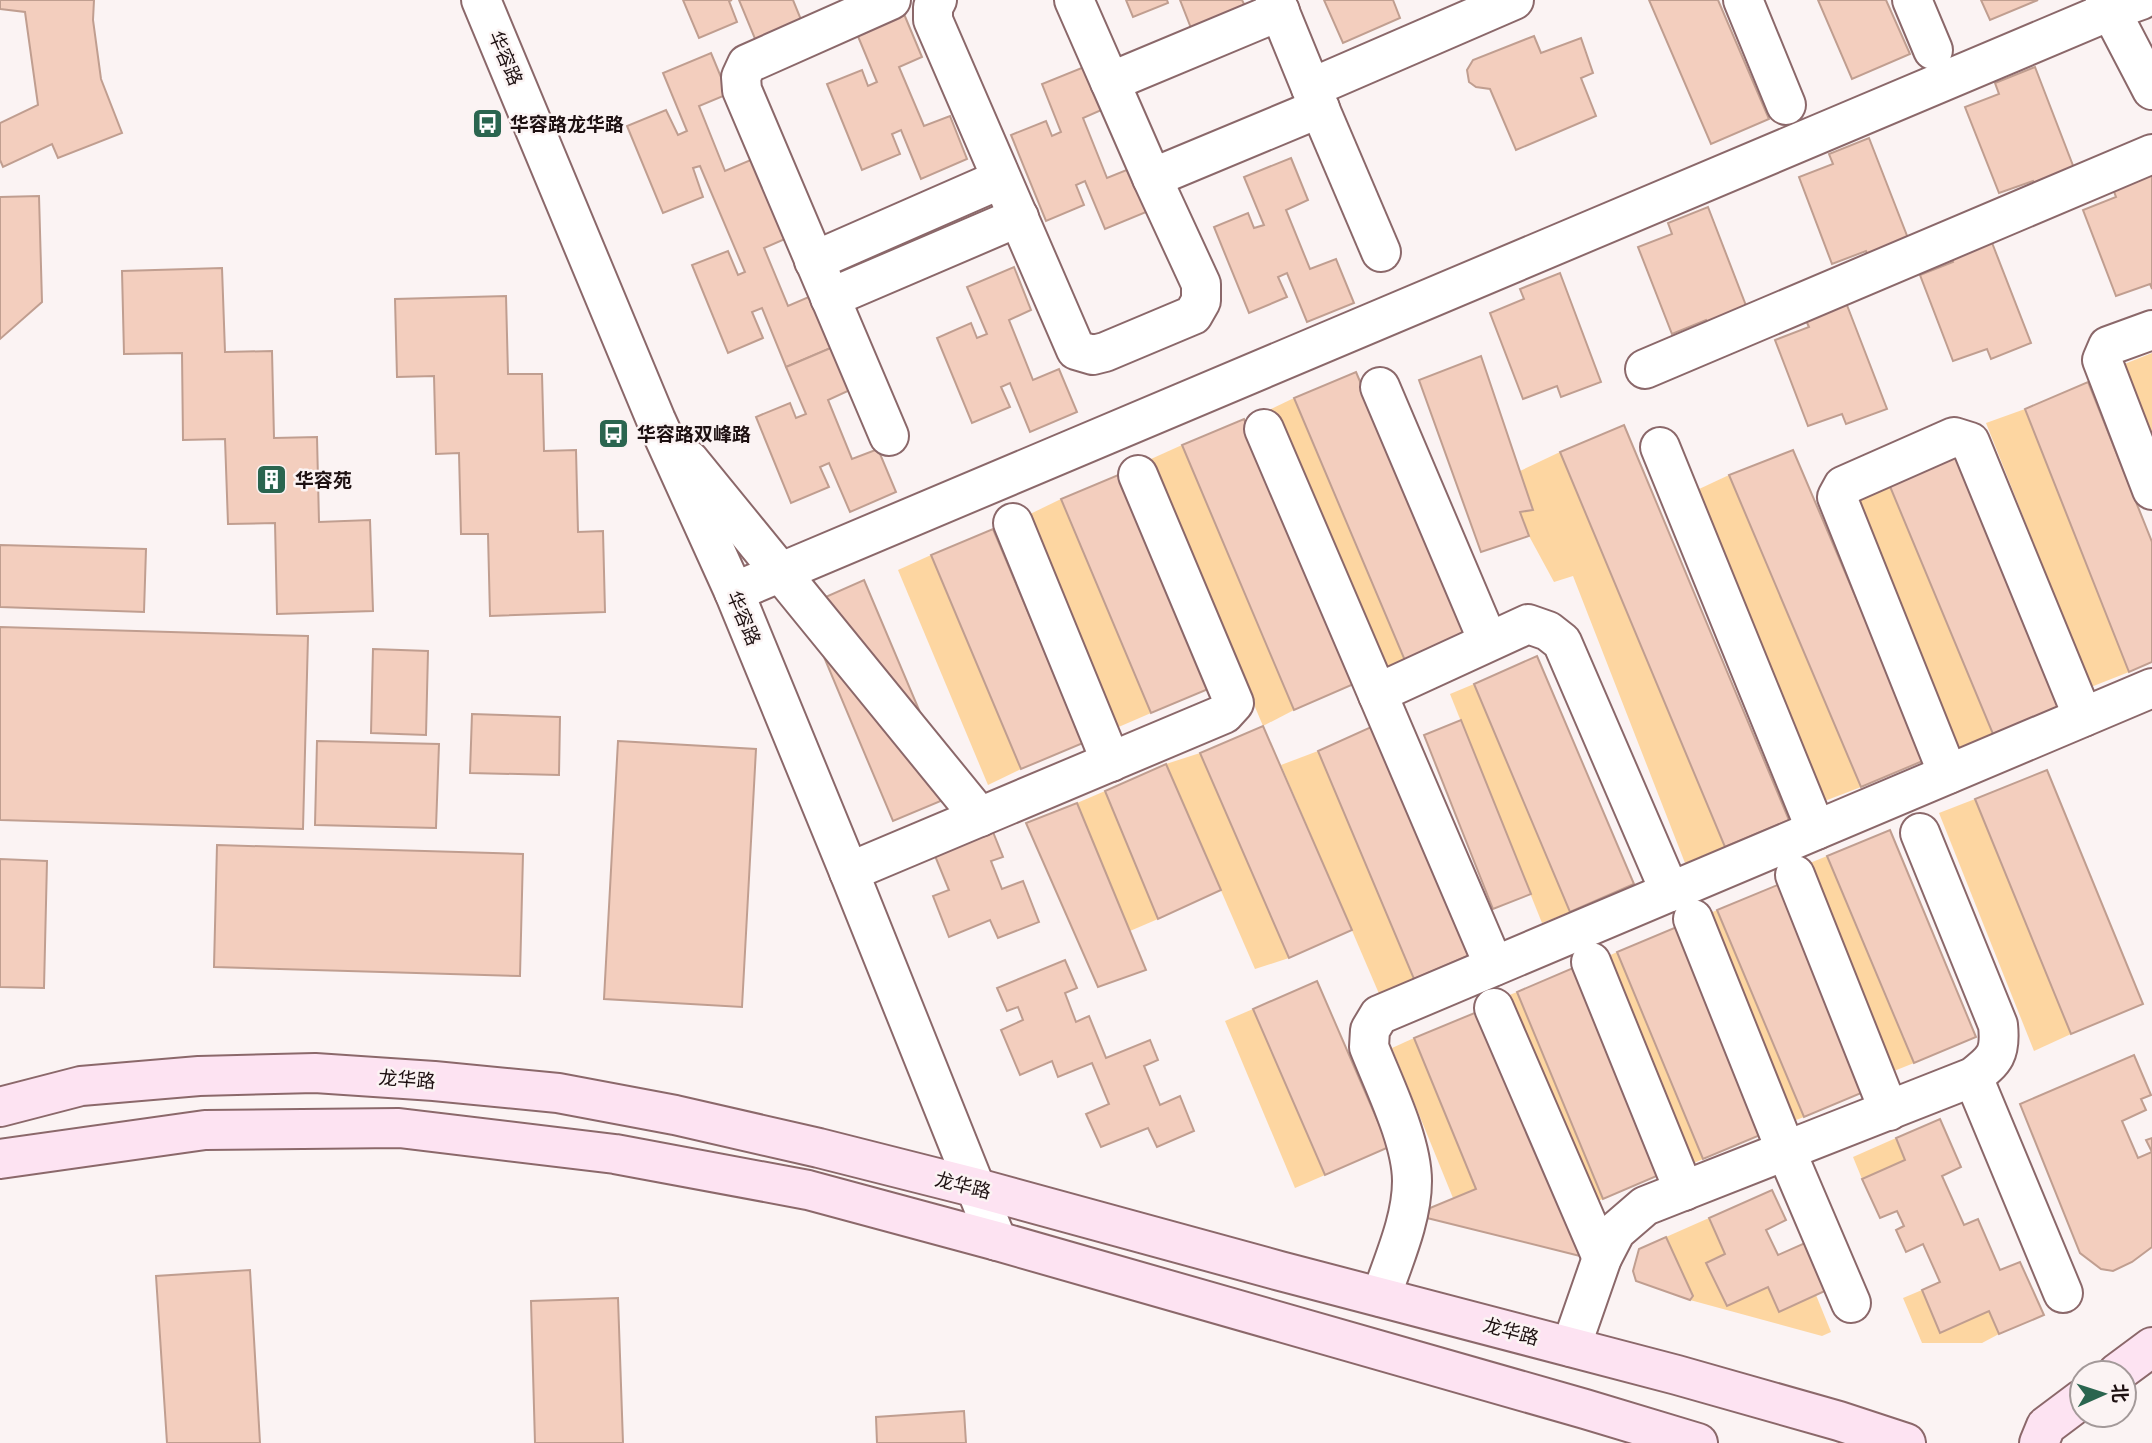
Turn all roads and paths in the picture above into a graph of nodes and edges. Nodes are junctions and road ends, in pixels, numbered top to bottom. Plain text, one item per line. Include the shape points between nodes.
1 (481, 0) edge
2 (891, 0) edge
3 (937, 0) edge
4 (1074, 0) edge
5 (1514, 0) edge
6 (1742, 0) edge
7 (1912, 0) edge
8 (2119, 4) edge
9 (1278, 6) edge
10 (819, 15) edge
11 (1933, 50) dead end
12 (1110, 82) junction
13 (2152, 90) edge
14 (1315, 98) junction
15 (1786, 105) dead end
16 (2152, 154) edge
17 (1000, 178) junction
18 (1152, 178) junction
19 (1018, 217) junction
20 (1381, 252) dead end
21 (814, 261) junction
22 (830, 298) junction
23 (2152, 330) edge
24 (1646, 369) dead end
25 (1380, 387) dead end
26 (656, 420) junction
27 (1264, 429) dead end
28 (889, 436) dead end
29 (1660, 447) dead end
30 (1138, 475) dead end
31 (2152, 490) edge
32 (1013, 523) dead end
33 (734, 593) junction
34 (1488, 641) junction
35 (2152, 688) edge
36 (1378, 695) junction
37 (2084, 717) junction
38 (1111, 762) junction
39 (1948, 774) junction
40 (981, 817) junction
41 (1816, 830) junction
42 (1920, 832) dead end
43 (849, 872) junction
44 (1795, 875) dead end
45 (1682, 905) junction
46 (1591, 962) dead end
47 (1494, 966) junction
48 (1494, 1008) dead end
49 (1973, 1077) junction
50 (0, 1107) edge
51 (1889, 1111) junction
52 (1786, 1151) junction
53 (0, 1159) edge
54 (976, 1188) junction
55 (1684, 1191) junction
56 (997, 1241) junction
57 (1602, 1258) junction
58 (2063, 1293) dead end
59 (1381, 1297) junction
60 (1851, 1303) dead end
61 (1571, 1347) junction
62 (2152, 1347) edge
63 (2136, 1359) edge
64 (2068, 1410) edge
65 (1698, 1443) edge
66 (1906, 1443) edge
67 (2039, 1443) edge

1 - 26 street, 华容路
2 - 10 street
3 - 17 street via 933,20
4 - 12 street
5 - 14 street
6 - 15 street
7 - 11 street
8 - 13 street
8 - 33 street
9 - 12 street
9 - 14 street
10 - 21 street via 747,64 741,77 742,90
12 - 18 street
14 - 18 street
14 - 20 street
16 - 24 street
17 - 19 street
17 - 21 street
18 - 19 street via 1200,284 1201,301 1193,315 1105,352 1093,355 1076,350
19 - 22 street
21 - 22 street
22 - 28 street
23 - 31 street via 2108,346 2102,360
25 - 34 street
26 - 33 street, 华容路
26 - 40 street
27 - 36 street
29 - 41 street
30 - 38 street via 1234,703 1224,715
32 - 38 street
33 - 43 street, 华容路
34 - 36 street
34 - 45 street via 1528,624 1562,642
35 - 37 street
36 - 47 street
37 - 39 street
37 - 39 street via 1970,442 1954,437 1843,486 1837,497
38 - 40 street
39 - 41 street
40 - 43 street
41 - 45 street
42 - 49 street via 1998,1025 2000,1045 1989,1065
43 - 54 street, 华容路
44 - 51 street
45 - 47 street
45 - 52 street
46 - 55 street
47 - 59 street via 1379,1015 1370,1030 1369,1047 1409,1152 1412,1183 1407,1215
48 - 57 street
49 - 51 street
49 - 58 street
50 - 54 main road, 龙华路 via 81,1086 199,1076 316,1073 434,1081 558,1093 675,1115
51 - 52 street
52 - 55 street
52 - 60 street
53 - 56 main road via 205,1130 399,1128 615,1154 808,1190
54 - 56 street, 华容路
54 - 59 main road, 龙华路
55 - 57 street via 1645,1206 1616,1231
56 - 65 main road
57 - 61 street
59 - 61 main road, 龙华路
61 - 66 main road, 龙华路
62 - 63 main road
64 - 67 main road via 2046,1426

